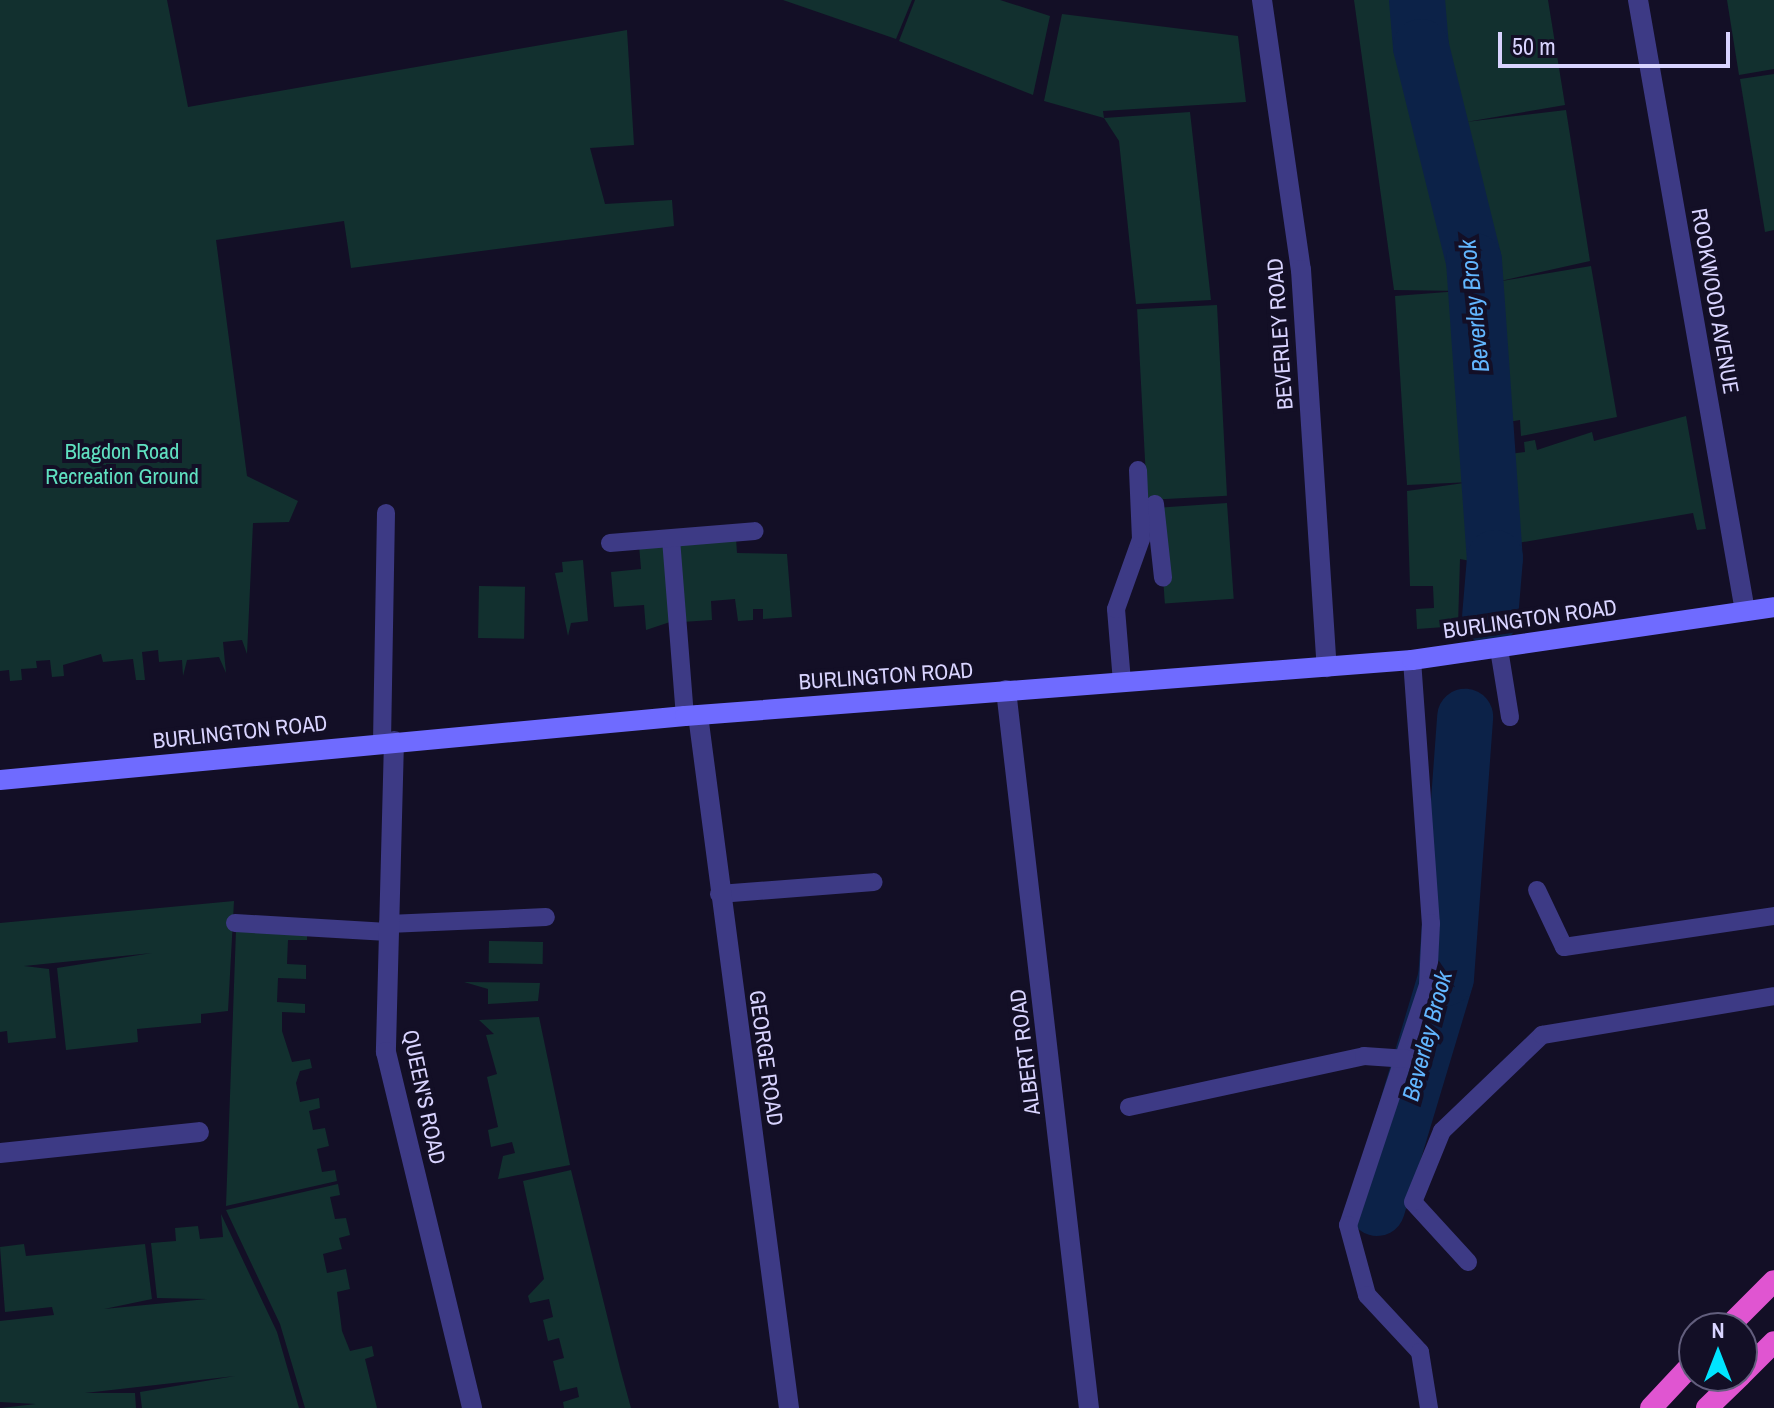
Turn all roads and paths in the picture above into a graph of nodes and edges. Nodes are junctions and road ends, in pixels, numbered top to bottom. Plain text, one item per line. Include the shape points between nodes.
1 (1262, 0) edge
2 (1638, 0) edge
3 (1138, 470) dead end
4 (1155, 504) dead end
5 (386, 513) dead end
6 (755, 531) dead end
7 (671, 539) junction
8 (610, 543) dead end
9 (1163, 578) dead end
10 (1774, 607) edge
11 (1745, 611) junction
12 (1499, 649) junction
13 (1412, 660) junction
14 (1327, 667) junction
15 (1122, 682) junction
16 (1006, 690) junction
17 (692, 715) junction
18 (1510, 717) dead end
19 (388, 742) junction
20 (0, 780) edge
21 (874, 882) dead end
22 (1537, 890) dead end
23 (719, 894) junction
24 (1774, 916) edge
25 (546, 917) dead end
26 (235, 923) dead end
27 (388, 928) junction
28 (1774, 996) edge
29 (1408, 1059) junction
30 (1129, 1107) dead end
31 (199, 1132) dead end
32 (0, 1153) edge
33 (1468, 1262) dead end
34 (1774, 1281) edge
35 (1743, 1312) edge
36 (1774, 1342) edge
37 (1758, 1358) edge
38 (1678, 1379) edge
39 (1723, 1392) edge
40 (472, 1408) edge
41 (789, 1408) edge
42 (1089, 1408) edge
43 (1429, 1408) edge
44 (1651, 1408) edge
45 (1707, 1408) edge

1 - 14 street, BEVERLEY ROAD via 1301,270
2 - 11 street, ROOKWOOD AVENUE
3 - 15 lane via 1141,539 1116,609
4 - 9 lane
5 - 19 lane
6 - 7 lane
7 - 8 lane
7 - 17 lane
10 - 11 main road, BURLINGTON ROAD
11 - 12 main road, BURLINGTON ROAD
12 - 13 main road, BURLINGTON ROAD
12 - 18 lane
13 - 14 main road, BURLINGTON ROAD
13 - 29 lane via 1431,923 1428,985
14 - 15 main road, BURLINGTON ROAD
15 - 16 main road, BURLINGTON ROAD
16 - 17 main road, BURLINGTON ROAD
16 - 42 street, ALBERT ROAD
17 - 19 main road, BURLINGTON ROAD
17 - 23 street, GEORGE ROAD
19 - 20 main road, BURLINGTON ROAD
19 - 27 street, QUEEN'S ROAD
21 - 23 lane
22 - 24 lane via 1564,947
23 - 41 street, GEORGE ROAD
25 - 27 lane
26 - 27 lane
27 - 40 street, QUEEN'S ROAD via 386,1052
28 - 33 lane via 1542,1035 1442,1131 1413,1202
29 - 30 lane via 1364,1056
29 - 43 lane via 1348,1225 1367,1295 1420,1352
31 - 32 street
34 - 35 highway
36 - 37 highway
38 - 44 highway
39 - 45 highway

